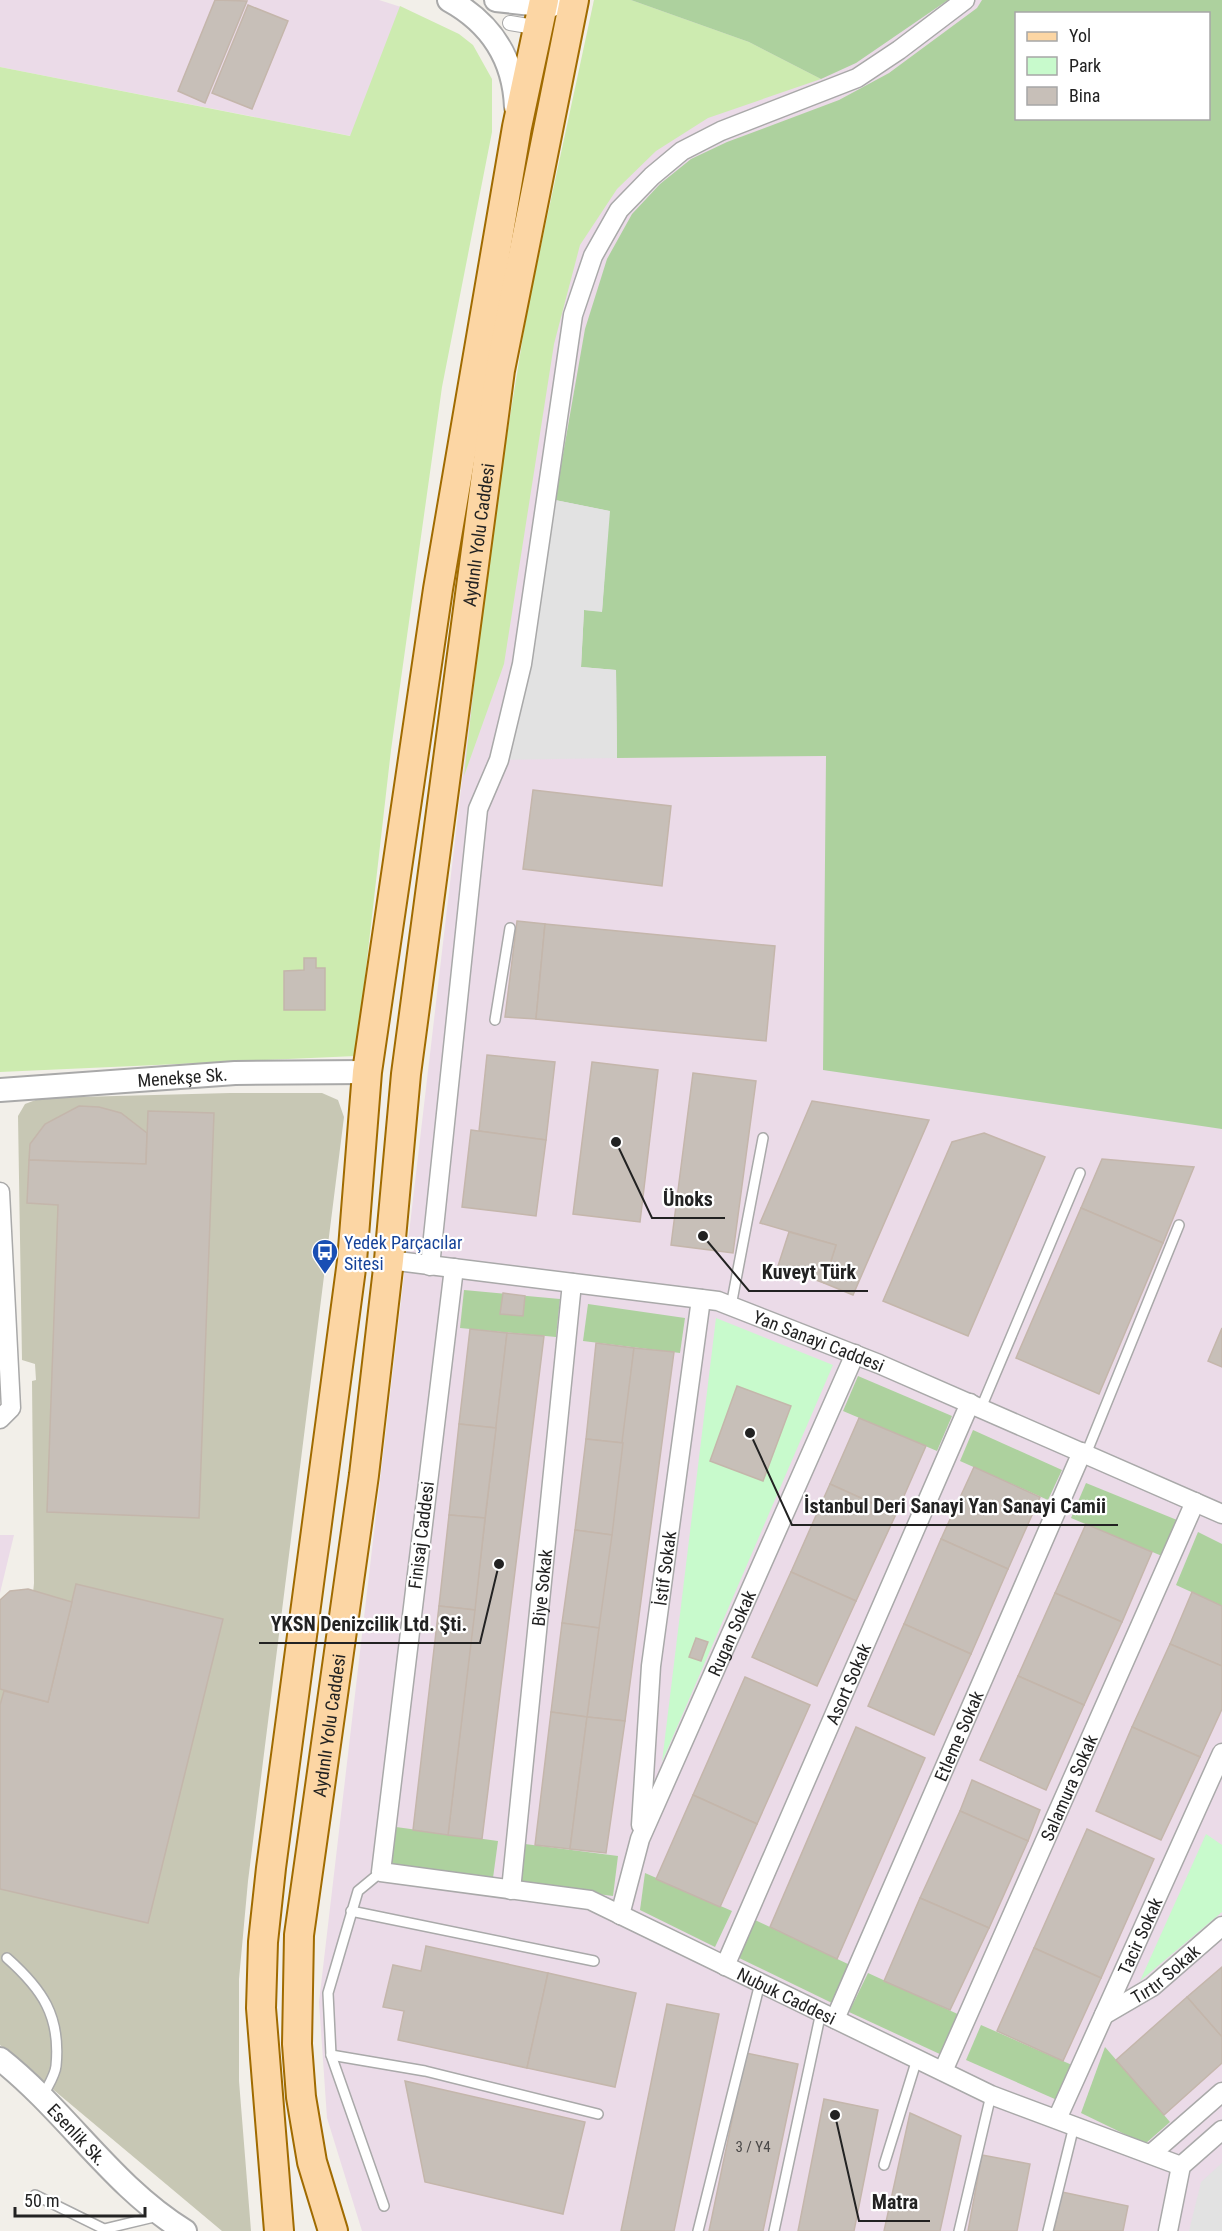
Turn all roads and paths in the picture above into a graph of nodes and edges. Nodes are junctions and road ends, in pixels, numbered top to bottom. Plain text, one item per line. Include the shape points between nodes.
1 (449, 0) edge
2 (574, 0) edge
3 (965, 0) edge
4 (547, 8) edge
5 (506, 10) edge
6 (567, 33) junction
7 (517, 127) junction
8 (510, 928) dead end
9 (495, 1020) dead end
10 (367, 1071) junction
11 (406, 1074) junction
12 (0, 1090) edge
13 (763, 1138) dead end
14 (1080, 1173) dead end
15 (0, 1192) edge
16 (1179, 1225) dead end
17 (389, 1260) junction
18 (430, 1266) junction
19 (454, 1268) junction
20 (572, 1283) junction
21 (701, 1299) junction
22 (3, 1301) edge
23 (731, 1306) junction
24 (855, 1354) junction
25 (976, 1406) junction
26 (0, 1419) edge
27 (1084, 1453) junction
28 (1195, 1502) junction
29 (1222, 1514) edge
30 (1222, 1752) edge
31 (640, 1839) junction
32 (381, 1872) junction
33 (511, 1890) junction
34 (351, 1911) junction
35 (620, 1915) junction
36 (1222, 1926) edge
37 (7, 1958) dead end
38 (594, 1961) dead end
39 (725, 1966) junction
40 (760, 1983) junction
41 (1104, 2015) junction
42 (828, 2016) junction
43 (331, 2055) junction
44 (0, 2059) edge
45 (917, 2059) junction
46 (943, 2071) junction
47 (1222, 2092) edge
48 (991, 2095) junction
49 (44, 2096) junction
50 (598, 2114) dead end
51 (1057, 2120) junction
52 (1074, 2126) junction
53 (1222, 2130) edge
54 (1151, 2154) junction
55 (884, 2165) dead end
56 (1181, 2166) junction
57 (35, 2195) dead end
58 (384, 2206) dead end
59 (160, 2216) junction
60 (277, 2226) edge
61 (185, 2231) edge
62 (333, 2231) edge
63 (698, 2231) edge
64 (774, 2231) edge
65 (959, 2231) edge
66 (1047, 2231) edge
67 (1168, 2231) edge

1 - 5 street via 476,18
2 - 6 main road, Aydınlı Yolu Caddesi
3 - 18 street via 857,78 721,131 682,151 619,210 593,255 573,315 522,664 499,760 478,809
4 - 5 street
4 - 6 street
4 - 7 main road, Aydınlı Yolu Caddesi
5 - 7 street
6 - 11 main road, Aydınlı Yolu Caddesi via 500,370
7 - 10 main road, Aydınlı Yolu Caddesi via 438,589
8 - 9 lane
10 - 11 main road
10 - 12 street, Menekşe Sk. via 235,1073
10 - 60 main road, Aydınlı Yolu Caddesi via 352,1261 263,1942 264,2062
11 - 17 main road, Aydınlı Yolu Caddesi
13 - 23 lane
14 - 25 lane
15 - 22 street
16 - 27 lane
17 - 18 street, Yan Sanayi Caddesi
17 - 62 main road, Aydınlı Yolu Caddesi via 362,1487 299,1935 297,2044 301,2097 312,2162
18 - 19 street, Yan Sanayi Caddesi
19 - 20 street, Yan Sanayi Caddesi
19 - 32 street, Finisaj Caddesi
20 - 21 street, Yan Sanayi Caddesi
20 - 33 street, Biye Sokak
21 - 23 street, Yan Sanayi Caddesi
21 - 31 street, İstif Sokak via 651,1666
22 - 26 street via 11,1408
23 - 24 street, Yan Sanayi Caddesi
24 - 25 street, Yan Sanayi Caddesi
24 - 31 street, Rugan Sokak
25 - 27 street, Yan Sanayi Caddesi
25 - 39 street, Asort Sokak
27 - 28 street, Yan Sanayi Caddesi
27 - 42 street, Etleme Sokak
28 - 29 street, Yan Sanayi Caddesi
28 - 46 street, Salamura Sokak
30 - 41 street, Tacir Sokak
31 - 35 street, Rugan Sokak
32 - 33 street, Nubuk Caddesi
32 - 34 lane via 358,1891
33 - 35 street, Nubuk Caddesi via 590,1900
34 - 38 lane
34 - 43 lane via 328,1993
35 - 39 street, Nubuk Caddesi
36 - 41 street, Tırtır Sokak via 1152,1987
37 - 49 lane via 39,1989 51,2011 56,2068
39 - 40 street, Nubuk Caddesi
40 - 42 street, Nubuk Caddesi
40 - 63 lane
41 - 51 street, Tacir Sokak
42 - 45 street, Nubuk Caddesi
42 - 64 lane
43 - 50 lane via 425,2071
43 - 58 lane
44 - 49 street, Esenlik Sk.
45 - 46 street, Nubuk Caddesi
45 - 55 lane
46 - 48 street, Nubuk Caddesi
47 - 54 street
48 - 51 street, Nubuk Caddesi
48 - 65 lane
49 - 59 street, Esenlik Sk. via 103,2164
51 - 52 street, Nubuk Caddesi
52 - 54 street, Nubuk Caddesi
52 - 66 lane
53 - 56 street
54 - 56 street, Nubuk Caddesi
56 - 67 street
57 - 59 lane via 104,2229
59 - 61 street, Esenlik Sk.

